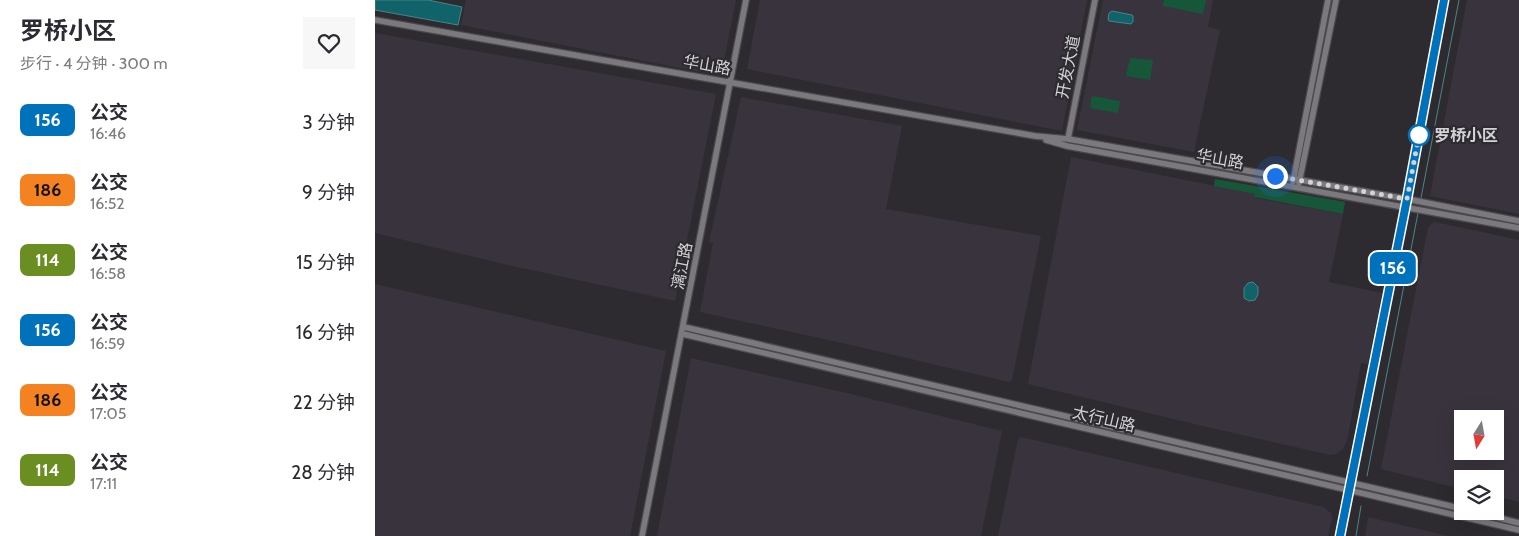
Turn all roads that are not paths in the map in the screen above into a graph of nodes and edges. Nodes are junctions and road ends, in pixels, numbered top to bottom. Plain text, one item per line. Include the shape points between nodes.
1 (746, 0) edge
2 (1095, 0) edge
3 (1328, 0) edge
4 (1336, 0) edge
5 (1444, 0) edge
6 (375, 20) edge
7 (730, 83) junction
8 (1035, 136) junction
9 (1068, 139) junction
10 (1297, 180) junction
11 (1295, 187) junction
12 (1407, 199) junction
13 (1405, 206) junction
14 (1519, 221) edge
15 (1519, 228) edge
16 (684, 327) junction
17 (683, 334) junction
18 (1350, 482) junction
19 (1349, 490) junction
20 (1454, 507) edge
21 (1504, 518) edge
22 (1519, 522) edge
23 (1519, 530) edge
24 (642, 536) edge
25 (1340, 536) edge

1 - 7 street, 漓江路
2 - 9 street, 开发大道
3 - 10 street
4 - 10 street
5 - 12 street
6 - 7 street, 华山路
7 - 8 street, 华山路
7 - 16 street, 漓江路
8 - 9 street, 华山路
8 - 11 street, 华山路 via 1067,146
9 - 10 street, 华山路
10 - 11 street
10 - 12 street, 华山路
11 - 13 street, 华山路
12 - 13 street
12 - 14 street, 华山路
13 - 15 street, 华山路
13 - 18 street
16 - 17 street, 漓江路
16 - 18 street, 太行山路
17 - 19 street, 太行山路
17 - 24 street, 漓江路
18 - 19 street
18 - 20 street, 太行山路
19 - 23 street, 太行山路
19 - 25 street
21 - 22 street

